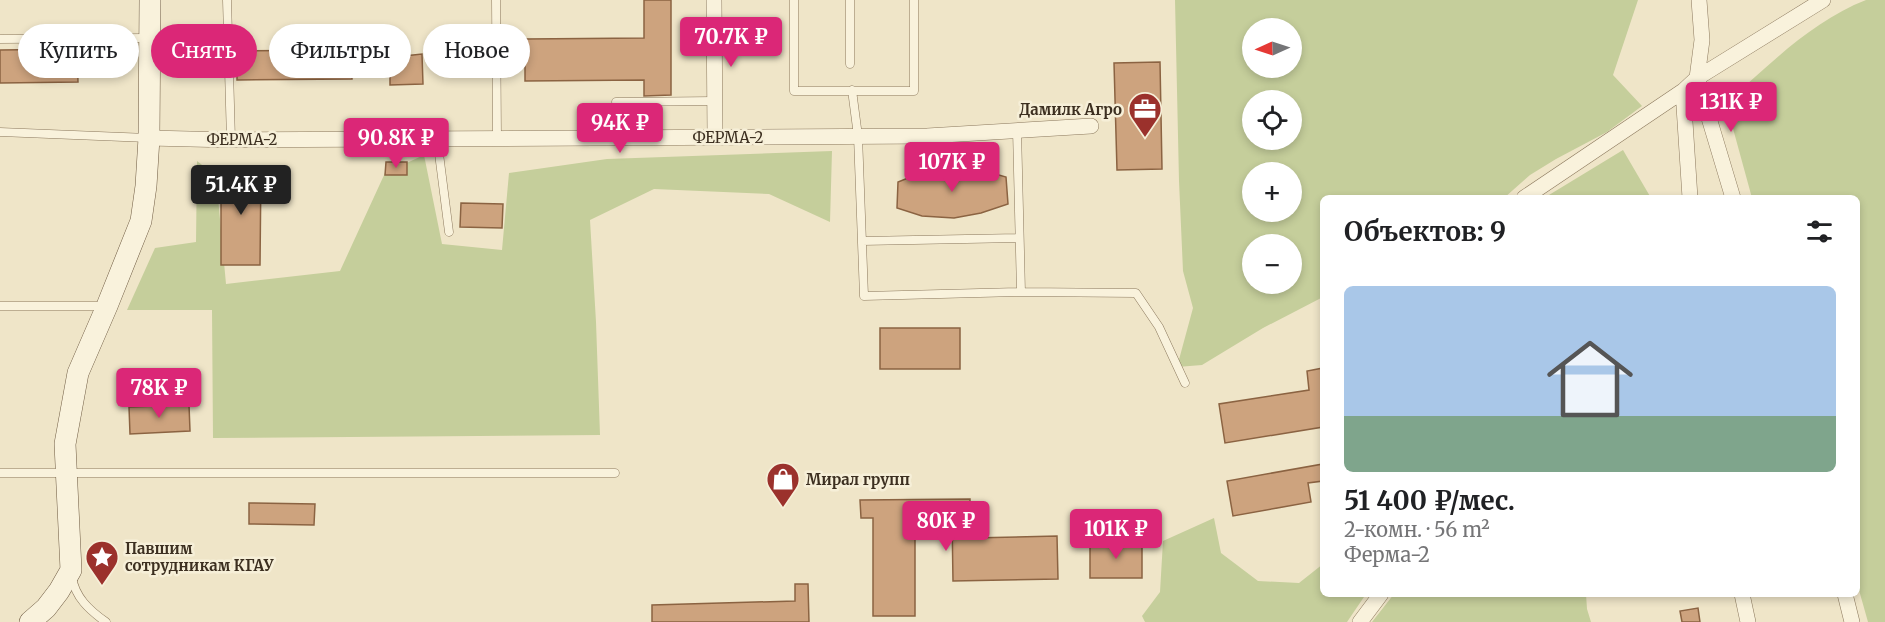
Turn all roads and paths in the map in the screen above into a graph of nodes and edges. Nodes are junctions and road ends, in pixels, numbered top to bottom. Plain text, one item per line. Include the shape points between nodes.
1 (150, 0) edge
2 (227, 0) edge
3 (496, 0) edge
4 (714, 0) edge
5 (794, 0) edge
6 (850, 0) edge
7 (915, 0) edge
8 (1699, 0) edge
9 (1823, 0) edge
10 (149, 38) junction
11 (0, 39) edge
12 (850, 64) dead end
13 (1697, 78) junction
14 (852, 90) junction
15 (1683, 92) junction
16 (715, 101) junction
17 (616, 102) dead end
18 (1090, 126) dead end
19 (1017, 130) junction
20 (0, 132) edge
21 (858, 136) junction
22 (715, 137) junction
23 (149, 138) junction
24 (436, 138) junction
25 (497, 138) junction
26 (231, 140) junction
27 (1528, 195) edge
28 (1690, 195) edge
29 (1732, 195) edge
30 (449, 232) dead end
31 (1019, 238) junction
32 (862, 241) junction
33 (1020, 292) junction
34 (0, 306) edge
35 (107, 306) junction
36 (1185, 383) dead end
37 (0, 473) edge
38 (66, 473) junction
39 (615, 473) dead end
40 (71, 570) junction
41 (1379, 597) edge
42 (1743, 597) edge
43 (1846, 597) edge
44 (30, 622) edge
45 (106, 622) edge
46 (1360, 622) edge
47 (1748, 622) edge
48 (1852, 622) edge

1 - 10 street
2 - 26 lane
3 - 25 lane
4 - 16 street
5 - 14 lane via 794,91
6 - 12 lane
7 - 14 lane via 914,91
8 - 13 street via 1702,40
9 - 13 street
10 - 11 lane
10 - 23 street
13 - 15 street
13 - 29 street
14 - 21 lane
15 - 27 street
15 - 28 street
16 - 17 lane
16 - 22 street
18 - 19 street, ФЕРМА-2
19 - 21 street, ФЕРМА-2
19 - 31 lane
20 - 23 lane
21 - 22 street, ФЕРМА-2
21 - 32 lane
22 - 25 street, ФЕРМА-2
23 - 26 street, ФЕРМА-2
23 - 35 street via 141,221
24 - 25 street, ФЕРМА-2
24 - 26 street, ФЕРМА-2
24 - 30 lane
31 - 32 lane
31 - 33 lane
32 - 33 lane via 864,296
33 - 36 lane via 1136,293 1159,327
34 - 35 lane
35 - 38 street via 78,373 65,444
37 - 38 lane
38 - 39 lane
38 - 40 street
40 - 44 street via 46,608
40 - 45 lane via 81,600
41 - 46 street
42 - 47 street
43 - 48 street

